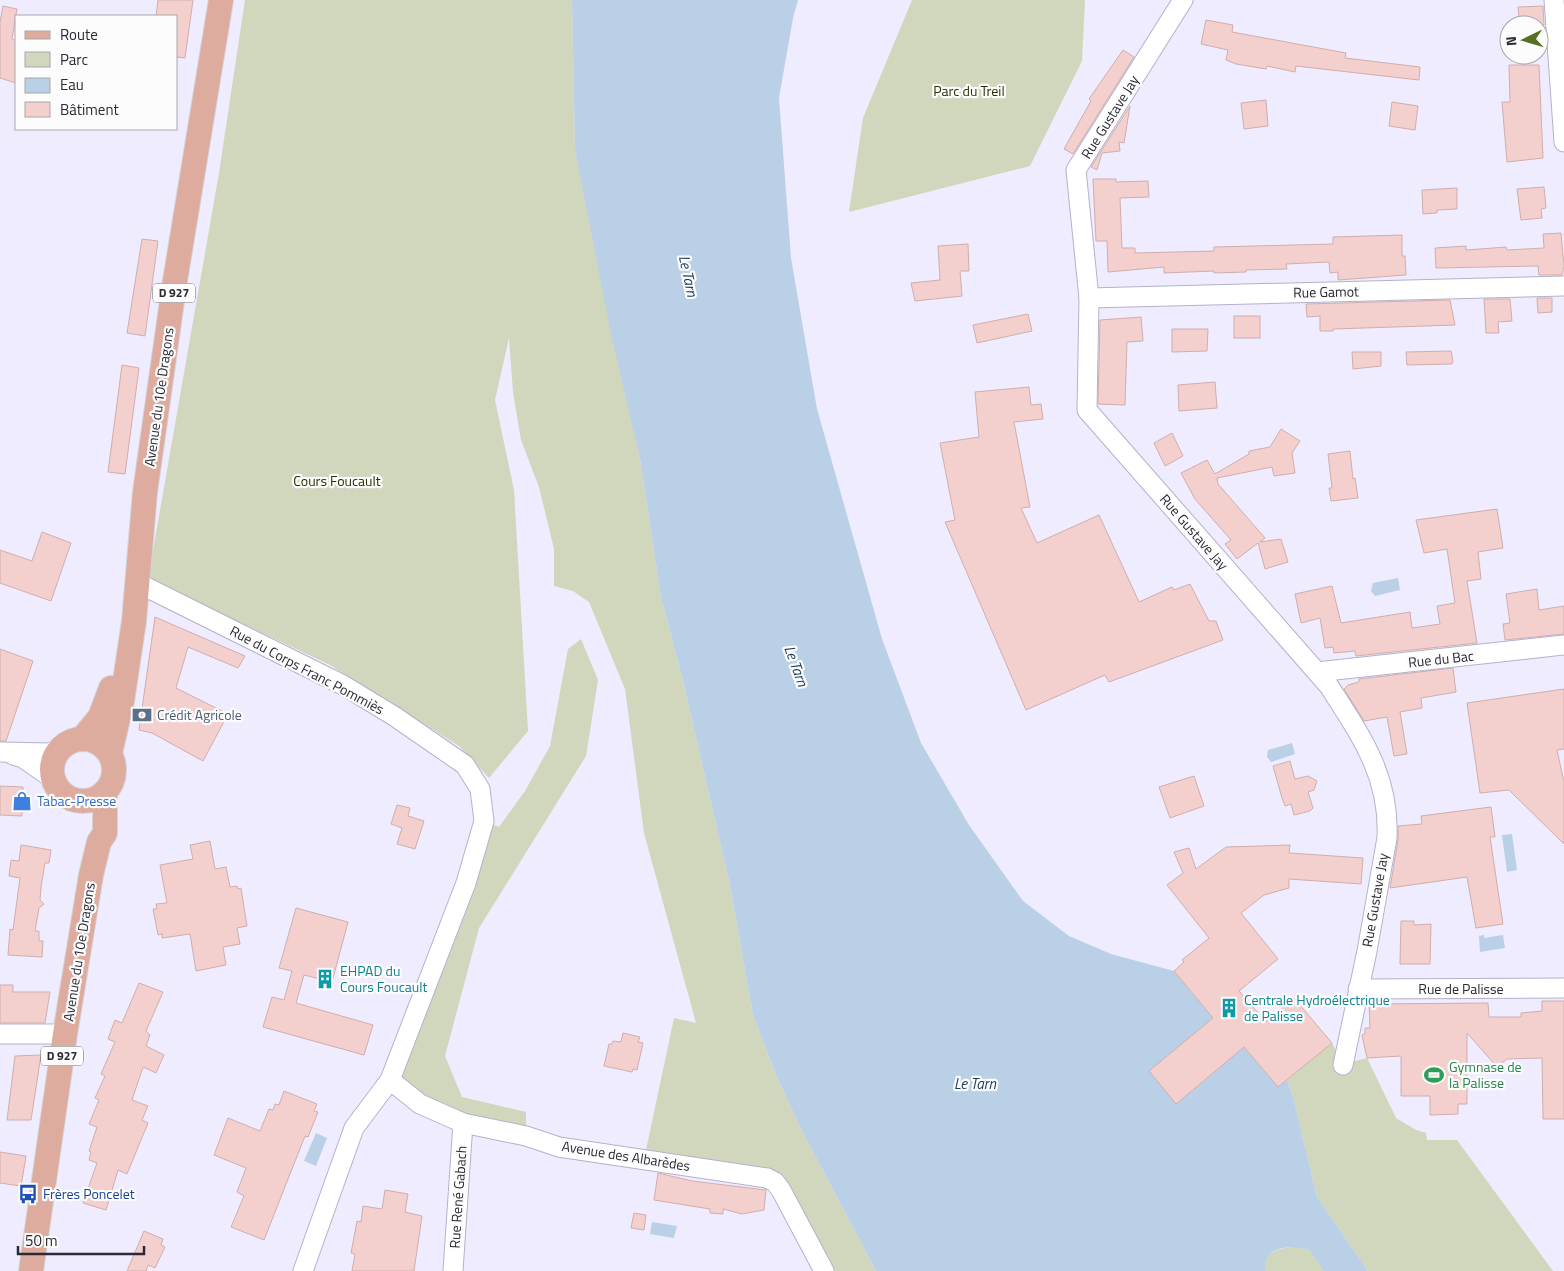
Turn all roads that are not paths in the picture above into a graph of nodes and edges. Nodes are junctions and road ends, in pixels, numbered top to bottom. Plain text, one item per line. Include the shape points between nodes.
1 (220, 0) edge
2 (1182, 0) edge
3 (1554, 0) edge
4 (1561, 77) edge
5 (1564, 142) edge
6 (1564, 286) edge
7 (1089, 298) junction
8 (136, 587) junction
9 (1564, 645) edge
10 (1317, 672) junction
11 (82, 739) junction
12 (60, 749) junction
13 (3, 752) edge
14 (110, 753) junction
15 (53, 779) junction
16 (105, 792) junction
17 (77, 801) junction
18 (99, 842) junction
19 (1564, 988) edge
20 (1358, 989) junction
21 (0, 1034) edge
22 (65, 1034) junction
23 (1343, 1064) dead end
24 (390, 1080) junction
25 (463, 1123) junction
26 (32, 1271) edge
27 (303, 1271) edge
28 (454, 1271) edge
29 (824, 1271) edge

1 - 8 main road, Avenue du 10e Dragons / D 927 via 174,287 145,492
2 - 7 street, Rue Gustave Jay via 1076,170
3 - 4 street
4 - 5 street
6 - 7 street, Rue Gamot
7 - 10 street, Rue Gustave Jay via 1087,410
8 - 11 main road, Avenue du 10e Dragons / D 927 via 109,698 100,717
8 - 14 main road, Avenue du 10e Dragons / D 927 via 122,701
8 - 24 street, Rue du Corps Franc Pommiès via 146,587 343,685 465,766 480,789 484,821 466,883
9 - 10 street, Rue du Bac
10 - 20 street, Rue Gustave Jay via 1364,744 1382,782 1386,800 1386,838
11 - 12 main road
11 - 14 main road via 100,744
12 - 13 street via 49,753
12 - 15 main road via 52,766
13 - 15 street via 23,758
14 - 16 main road via 113,780
15 - 17 main road via 62,793
16 - 17 main road via 91,801
16 - 18 main road, Avenue du 10e Dragons / D 927 via 105,833
17 - 18 main road
18 - 22 main road, Avenue du 10e Dragons / D 927
19 - 20 street, Rue de Palisse
20 - 23 street, Rue Gustave Jay
21 - 22 street
22 - 26 main road, Avenue du 10e Dragons / D 927
24 - 25 street, Avenue des Albarèdes via 420,1104
24 - 27 street, Rue du Corps Franc Pommiès via 354,1128
25 - 28 street, Rue René Gabach
25 - 29 street, Avenue des Albarèdes via 526,1136 559,1147 767,1178 781,1190

